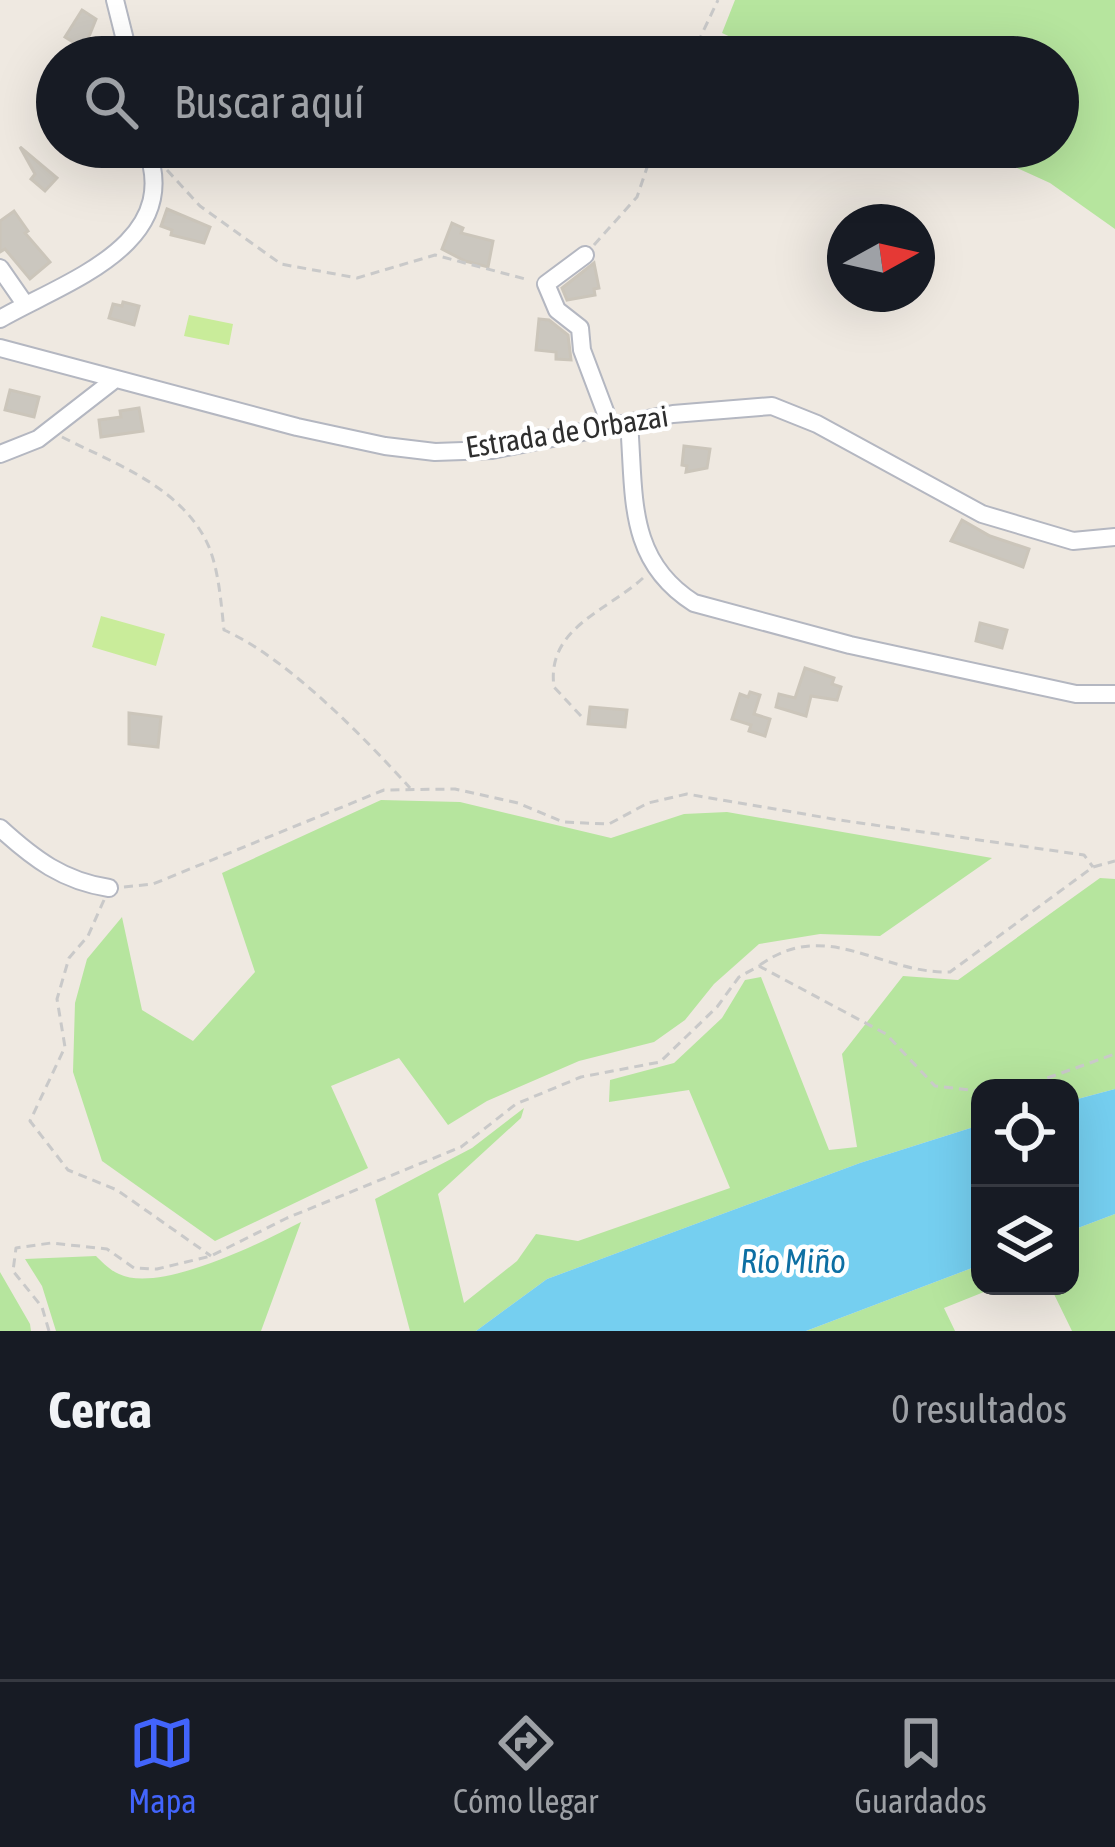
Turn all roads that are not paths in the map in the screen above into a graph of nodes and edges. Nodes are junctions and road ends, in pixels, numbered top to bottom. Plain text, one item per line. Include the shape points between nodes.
1 (115, 0) edge
2 (124, 36) edge
3 (151, 168) edge
4 (585, 255) road end
5 (0, 268) edge
6 (25, 304) junction
7 (0, 319) edge
8 (0, 348) edge
9 (114, 380) junction
10 (620, 425) junction
11 (0, 454) edge
12 (1115, 537) edge
13 (1115, 694) edge
14 (0, 828) edge
15 (109, 888) road end

1 - 2 street
3 - 6 street via 151,201 132,238
4 - 10 street via 546,284 557,310 580,328 582,350
5 - 6 street
6 - 7 street
8 - 9 street, Estrada de Orbazai
9 - 10 street, Estrada de Orbazai via 297,428 435,452 492,450
9 - 11 street via 49,431
10 - 12 street, Estrada de Orbazai via 772,406 982,514 1073,541
10 - 13 street via 642,546 653,568 694,603 1076,694
14 - 15 street via 48,869

